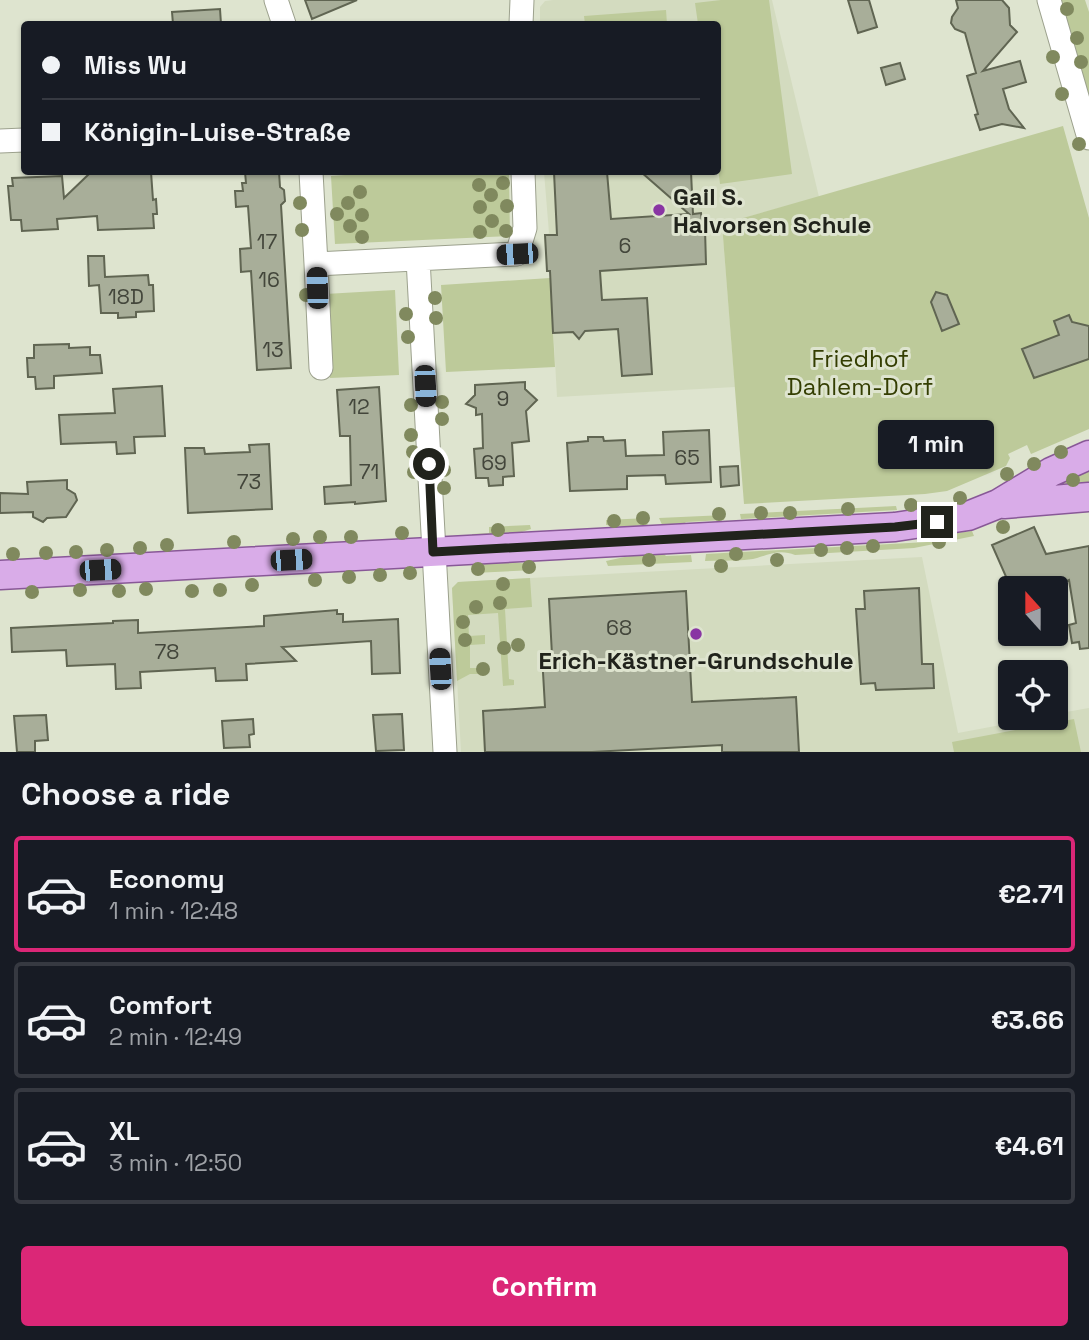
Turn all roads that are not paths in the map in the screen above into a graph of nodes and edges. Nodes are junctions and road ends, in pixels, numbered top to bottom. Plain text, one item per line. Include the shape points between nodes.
1 (276, 0) edge
2 (522, 0) edge
3 (1049, 0) edge
4 (283, 21) edge
5 (521, 21) edge
6 (1089, 138) edge
7 (21, 140) edge
8 (0, 141) edge
9 (311, 175) edge
10 (523, 175) edge
11 (418, 259) junction
12 (316, 264) junction
13 (321, 368) dead end
14 (1089, 455) edge
15 (1089, 497) edge
16 (998, 504) junction
17 (433, 552) junction
18 (0, 575) edge
19 (445, 752) edge

1 - 4 street
2 - 5 street
3 - 6 street
7 - 8 street
9 - 12 street
10 - 11 street via 525,228 517,254
11 - 12 street
11 - 17 street
12 - 13 street
14 - 16 main road
15 - 16 main road
16 - 17 main road via 968,516 895,527
17 - 18 main road
17 - 19 street

